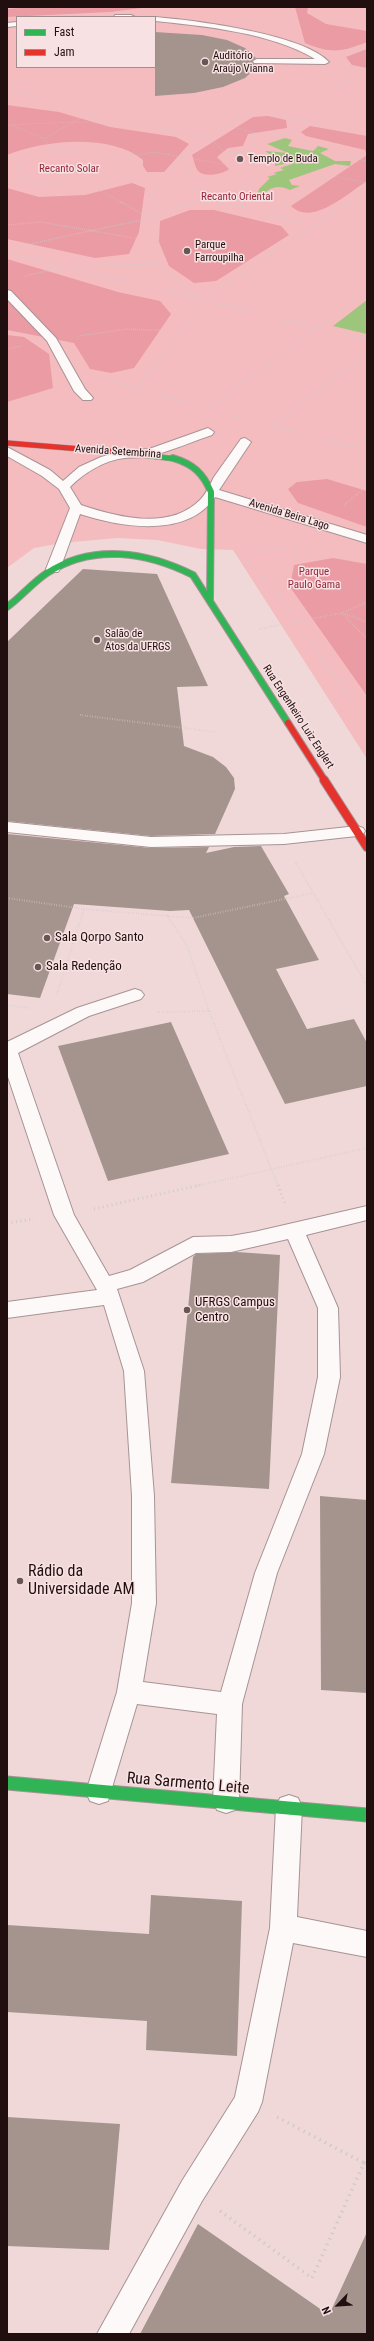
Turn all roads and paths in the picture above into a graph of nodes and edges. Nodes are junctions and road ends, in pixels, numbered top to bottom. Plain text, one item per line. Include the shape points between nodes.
1 (156, 19) edge
2 (367, 46) edge
3 (257, 61) dead end
4 (325, 62) junction
5 (367, 82) edge
6 (7, 89) edge
7 (109, 106) junction
8 (255, 110) junction
9 (306, 121) junction
10 (72, 122) junction
11 (8, 124) edge
12 (328, 125) junction
13 (229, 126) junction
14 (255, 133) junction
15 (367, 133) edge
16 (286, 135) junction
17 (210, 138) junction
18 (44, 139) junction
19 (54, 151) junction
20 (251, 152) junction
21 (225, 153) junction
22 (339, 155) junction
23 (182, 156) junction
24 (113, 160) junction
25 (367, 161) edge
26 (228, 165) junction
27 (242, 167) junction
28 (329, 175) junction
29 (20, 178) junction
30 (7, 180) edge
31 (367, 183) edge
32 (90, 185) junction
33 (367, 192) edge
34 (204, 200) junction
35 (243, 207) junction
36 (269, 215) junction
37 (150, 218) junction
38 (7, 225) edge
39 (315, 227) junction
40 (94, 230) junction
41 (151, 241) junction
42 (7, 249) edge
43 (7, 253) edge
44 (157, 264) junction
45 (65, 267) junction
46 (22, 276) dead end
47 (367, 291) edge
48 (7, 292) edge
49 (201, 299) junction
50 (318, 328) junction
51 (182, 331) junction
52 (306, 336) junction
53 (52, 340) junction
54 (367, 340) edge
55 (7, 349) edge
56 (367, 353) edge
57 (136, 389) dead end
58 (87, 398) dead end
59 (208, 408) dead end
60 (274, 426) dead end
61 (208, 432) dead end
62 (367, 440) edge
63 (245, 442) dead end
64 (7, 444) edge
65 (7, 451) edge
66 (367, 451) edge
67 (144, 454) junction
68 (362, 475) dead end
69 (367, 475) edge
70 (64, 487) junction
71 (211, 492) junction
72 (76, 508) junction
73 (365, 539) edge
74 (233, 550) dead end
75 (238, 555) dead end
76 (53, 569) junction
77 (210, 599) junction
78 (367, 602) edge
79 (7, 607) edge
80 (342, 613) junction
81 (297, 621) junction
82 (367, 622) edge
83 (231, 635) junction
84 (367, 639) edge
85 (80, 715) dead end
86 (367, 721) edge
87 (216, 732) dead end
88 (7, 827) edge
89 (357, 831) junction
90 (284, 839) junction
91 (367, 847) edge
92 (313, 893) junction
93 (7, 898) edge
94 (84, 909) junction
95 (167, 915) junction
96 (367, 986) edge
97 (135, 995) dead end
98 (7, 1006) edge
99 (29, 1008) dead end
100 (209, 1011) junction
101 (83, 1012) junction
102 (154, 1012) dead end
103 (367, 1148) edge
104 (272, 1168) junction
105 (367, 1213) edge
106 (64, 1215) junction
107 (7, 1224) edge
108 (294, 1230) junction
109 (108, 1290) junction
110 (7, 1310) edge
111 (129, 1692) junction
112 (230, 1704) junction
113 (7, 1783) edge
114 (99, 1792) junction
115 (226, 1801) junction
116 (289, 1807) junction
117 (367, 1814) edge
118 (283, 1928) junction
119 (367, 1944) edge
120 (248, 2102) junction
121 (366, 2164) edge
122 (192, 2191) junction
123 (112, 2334) edge

1 - 4 lane via 184,21 261,37 314,53
2 - 4 path
3 - 4 lane
4 - 8 path
5 - 12 path via 349,82 319,93 311,109
6 - 7 path via 43,99
7 - 8 path
7 - 10 path
8 - 9 path
8 - 13 path
9 - 12 path
9 - 16 path
10 - 11 path
10 - 17 path via 144,125
10 - 18 path
11 - 18 path
12 - 15 path
13 - 14 path
13 - 17 path
14 - 16 path
14 - 20 path
16 - 22 path via 306,140 304,147
17 - 21 path
17 - 23 path
18 - 19 path
19 - 24 path via 81,151
19 - 29 path via 18,163
20 - 21 path
20 - 27 path via 255,164
21 - 26 path
22 - 25 path
22 - 28 path via 343,165
23 - 24 path via 154,152
23 - 26 path
23 - 34 path
23 - 37 path via 153,191
24 - 32 path via 116,174
26 - 27 path
27 - 35 path via 251,177 239,192
28 - 31 path
28 - 36 path
29 - 30 path
29 - 32 path via 53,187
32 - 37 path
33 - 39 path
34 - 35 path
34 - 37 path
35 - 36 path
36 - 39 path
37 - 40 path
37 - 41 path
38 - 40 path via 41,222
39 - 49 path
40 - 41 path
40 - 42 path
41 - 44 path
43 - 45 path
44 - 45 path
44 - 49 path
45 - 46 path
45 - 49 path
47 - 50 path
48 - 53 lane
49 - 50 path
49 - 51 path
50 - 52 path
50 - 54 path
51 - 52 path
51 - 53 path via 127,329
51 - 57 path
52 - 59 path
53 - 55 path
53 - 58 lane via 80,391
56 - 60 path
61 - 67 lane
62 - 66 path via 352,447
63 - 71 lane
64 - 67 main road, Avenida Setembrina
65 - 70 lane via 46,473
67 - 70 lane via 102,460 84,468
67 - 71 main road, Avenida Setembrina via 167,456 202,470 210,480
68 - 69 path
70 - 72 lane
71 - 72 lane via 205,503 191,512 148,522 118,520
71 - 73 lane, Avenida Beira Lago
71 - 77 main road, Avenida Setembrina
72 - 76 lane
73 - 74 path via 322,548
75 - 81 path via 274,589
76 - 77 main road, Rua Engenheiro Luiz Englert via 75,560 98,555 127,553 155,557 177,565 193,575
76 - 79 main road, Rua Engenheiro Luiz Englert
77 - 83 main road, Rua Engenheiro Luiz Englert
78 - 80 path
80 - 81 path
80 - 82 path
80 - 84 path
81 - 83 path
81 - 86 path
83 - 89 main road, Rua Engenheiro Luiz Englert
85 - 87 path
88 - 90 lane via 151,842
89 - 90 lane
89 - 91 main road, Rua Engenheiro Luiz Englert
90 - 92 path
92 - 95 path via 193,918
92 - 96 path
93 - 94 path
94 - 95 path
94 - 101 path via 52,1010
95 - 100 path via 187,946
97 - 101 lane
98 - 99 path
100 - 102 path
100 - 104 path
101 - 106 lane via 12,1047 9,1053
103 - 104 path
104 - 106 path
104 - 108 path
105 - 108 lane
106 - 107 path
106 - 109 lane via 76,1240
108 - 109 lane via 231,1244 193,1245
108 - 112 lane via 328,1308 329,1377 313,1454 266,1574
109 - 110 lane
109 - 111 lane via 134,1371 143,1496 144,1603
111 - 112 lane
111 - 114 lane
112 - 115 lane
113 - 114 main road, Rua Sarmento Leite
114 - 115 main road, Rua Sarmento Leite
115 - 116 main road, Rua Sarmento Leite
116 - 117 main road, Rua Sarmento Leite
116 - 118 lane
118 - 119 lane
118 - 120 lane
120 - 121 path
120 - 122 lane
121 - 122 path via 312,2278
122 - 123 lane

